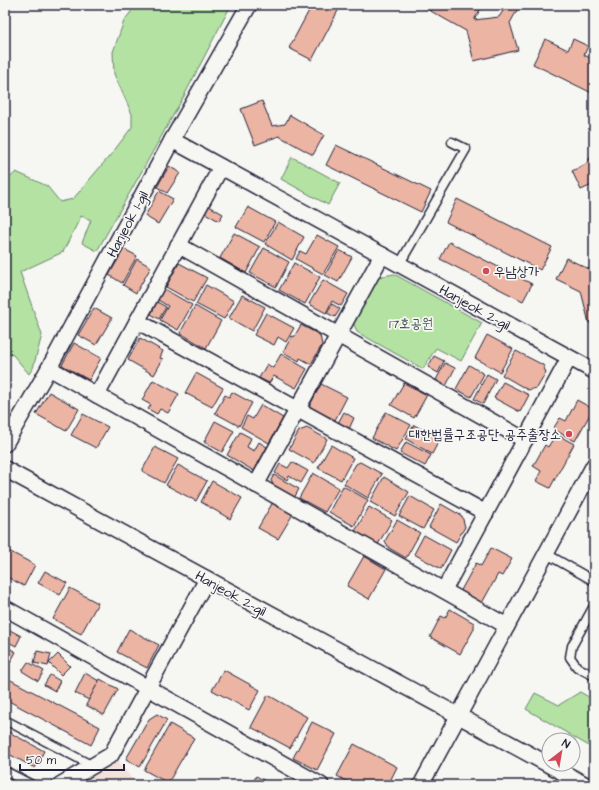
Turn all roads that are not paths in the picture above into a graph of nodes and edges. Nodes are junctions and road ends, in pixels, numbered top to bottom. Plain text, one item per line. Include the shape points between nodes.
1 (249, 5) edge
2 (172, 140) junction
3 (452, 142) dead end
4 (221, 167) junction
5 (178, 245) junction
6 (382, 255) junction
7 (399, 265) junction
8 (137, 321) junction
9 (338, 335) junction
10 (569, 358) junction
11 (49, 368) junction
12 (594, 371) edge
13 (97, 395) junction
14 (297, 409) junction
15 (525, 440) junction
16 (5, 444) edge
17 (594, 465) edge
18 (5, 469) edge
19 (256, 485) junction
20 (486, 514) junction
21 (545, 553) junction
22 (207, 579) junction
23 (594, 581) edge
24 (444, 590) junction
25 (594, 606) edge
26 (5, 608) edge
27 (507, 626) junction
28 (594, 676) edge
29 (148, 689) junction
30 (458, 716) junction
31 (5, 720) edge
32 (93, 766) junction
33 (5, 771) edge
34 (32, 785) edge
35 (60, 785) edge
36 (321, 785) edge
37 (420, 785) edge
38 (586, 785) edge

1 - 2 street, Hanjeok 1-gil
2 - 4 street, Hanjeok 2-gil
2 - 11 street, Hanjeok 1-gil
3 - 7 lane via 466,149
4 - 5 street
4 - 6 street, Hanjeok 2-gil
5 - 8 street
5 - 9 street
6 - 7 street, Hanjeok 2-gil
6 - 9 street
7 - 10 street, Hanjeok 2-gil
8 - 13 street
8 - 14 street
9 - 14 street
9 - 15 street
10 - 12 street, Hanjeok 2-gil
10 - 15 street
11 - 13 street
11 - 16 street, Hanjeok 1-gil
13 - 19 street
14 - 19 street
14 - 20 street
15 - 20 street
17 - 21 street
18 - 22 street, Hanjeok 2-gil
19 - 24 street
20 - 24 street
21 - 23 lane
21 - 27 street
22 - 29 street
22 - 30 street, Hanjeok 2-gil
24 - 27 street
25 - 28 lane via 572,646 570,657 577,667
26 - 29 street
27 - 30 street
29 - 32 street via 111,755
29 - 36 street
30 - 37 street
30 - 38 street, Hanjeok 2-gil
31 - 32 lane
32 - 35 street
33 - 34 lane

